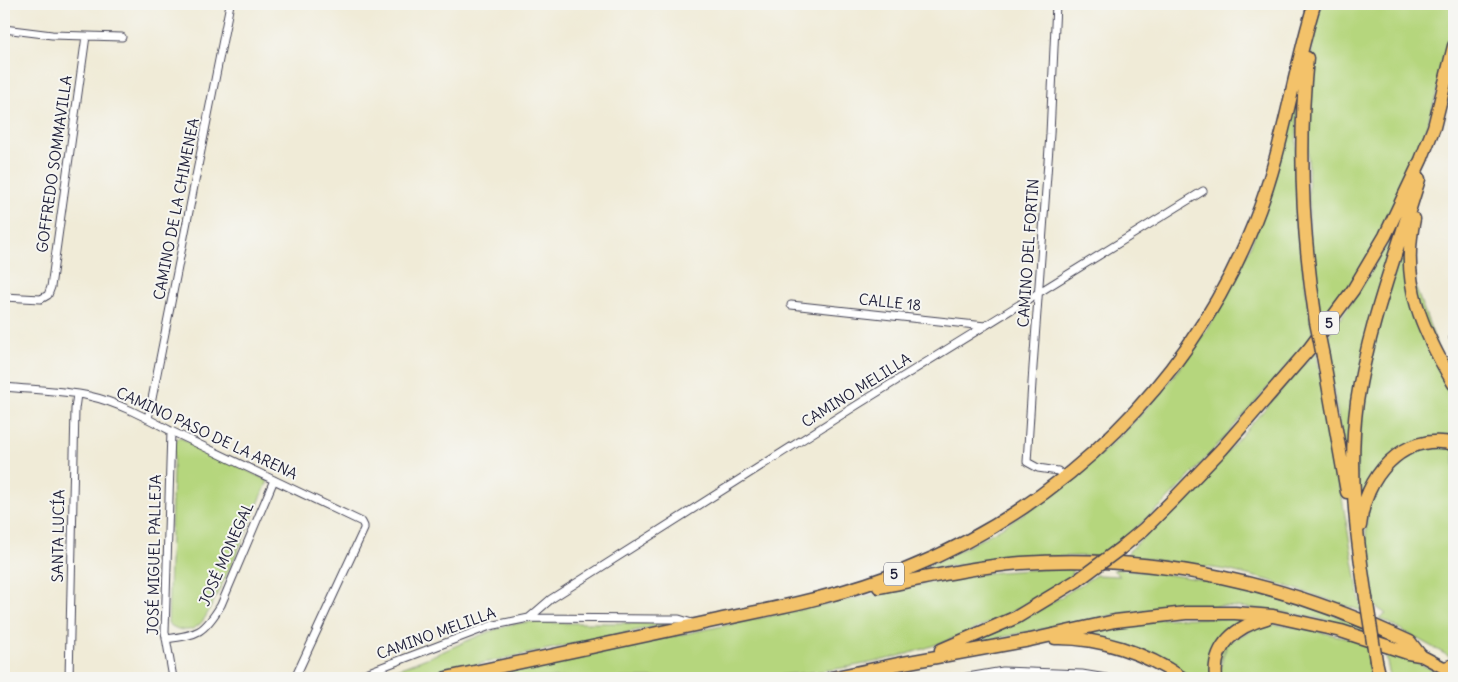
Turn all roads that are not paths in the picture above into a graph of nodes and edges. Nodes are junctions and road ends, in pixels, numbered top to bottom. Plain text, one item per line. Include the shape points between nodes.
1 (230, 4) edge
2 (1056, 4) edge
3 (1314, 4) edge
4 (4, 29) edge
5 (86, 36) junction
6 (122, 36) dead end
7 (1454, 46) edge
8 (1434, 127) junction
9 (1203, 191) dead end
10 (1038, 293) junction
11 (4, 297) edge
12 (791, 305) dead end
13 (985, 326) junction
14 (1454, 338) edge
15 (1454, 342) edge
16 (1454, 384) edge
17 (4, 387) edge
18 (77, 394) junction
19 (148, 418) junction
20 (171, 431) junction
21 (1454, 444) edge
22 (1064, 478) junction
23 (274, 480) junction
24 (1359, 553) junction
25 (823, 597) junction
26 (1273, 616) junction
27 (529, 618) junction
28 (697, 625) junction
29 (166, 639) junction
30 (1030, 640) junction
31 (1420, 655) junction
32 (898, 664) junction
33 (1451, 669) edge
34 (1010, 675) edge
35 (69, 678) edge
36 (173, 678) edge
37 (295, 678) edge
38 (353, 678) edge
39 (446, 678) edge
40 (831, 678) edge
41 (962, 678) edge
42 (1106, 678) edge
43 (1182, 678) edge
44 (1216, 678) edge
45 (1380, 678) edge

1 - 19 street, CAMINO DE LA CHIMENEA
2 - 10 street, CAMINO DEL FORTIN
3 - 22 highway, 5 via 1268,188 1226,284 1187,348 1140,408
3 - 24 highway, bridge via 1302,123 1305,248
4 - 5 street
5 - 6 street
5 - 11 street, GOFFREDO SOMMAVILLA via 51,287 48,295 41,298
7 - 8 highway, 5
8 - 16 highway via 1413,222 1410,268 1424,330
8 - 24 highway via 1371,334 1357,402 1352,460
8 - 32 highway, 5, bridge via 1385,236 1353,290 1310,349 1204,469 1144,529 1078,580 1016,617 934,653
9 - 10 street, CAMINO MELILLA
10 - 13 street, CAMINO MELILLA
10 - 22 street, CAMINO DEL FORTIN via 1028,462 1038,468 1058,471
12 - 13 street, CALLE 18
13 - 27 street, CAMINO MELILLA via 551,599
14 - 15 street
17 - 18 street, CAMINO PASO DE LA ARENA
18 - 19 street, CAMINO PASO DE LA ARENA
18 - 35 street, SANTA LUCÍA
19 - 20 street, CAMINO PASO DE LA ARENA
20 - 23 street, CAMINO PASO DE LA ARENA
20 - 29 street, JOSÉ MIGUEL PALLEJA
21 - 24 highway via 1420,444 1407,449 1383,468 1372,484 1361,517
22 - 25 highway, 5 via 1003,521 944,553 878,580
23 - 29 street, JOSÉ MONEGAL via 214,617 198,632
23 - 37 street, CAMINO PASO DE LA ARENA via 362,522 364,526
24 - 45 highway, bridge
25 - 28 highway, 5
25 - 31 highway via 989,567 1084,562 1134,564 1213,575 1305,599 1410,642
26 - 30 highway via 1158,615
26 - 31 highway via 1341,631
26 - 44 highway via 1245,626 1225,642 1216,661
27 - 28 street, CAMINO MELILLA via 679,619
27 - 38 street, CAMINO MELILLA via 490,626
28 - 39 highway, 5
29 - 36 street, JOSÉ MIGUEL PALLEJA
30 - 32 highway
30 - 43 highway via 1060,638 1110,646 1153,661
31 - 33 main road
32 - 40 highway, 5
34 - 41 street via 1003,671
34 - 42 street via 1082,674

